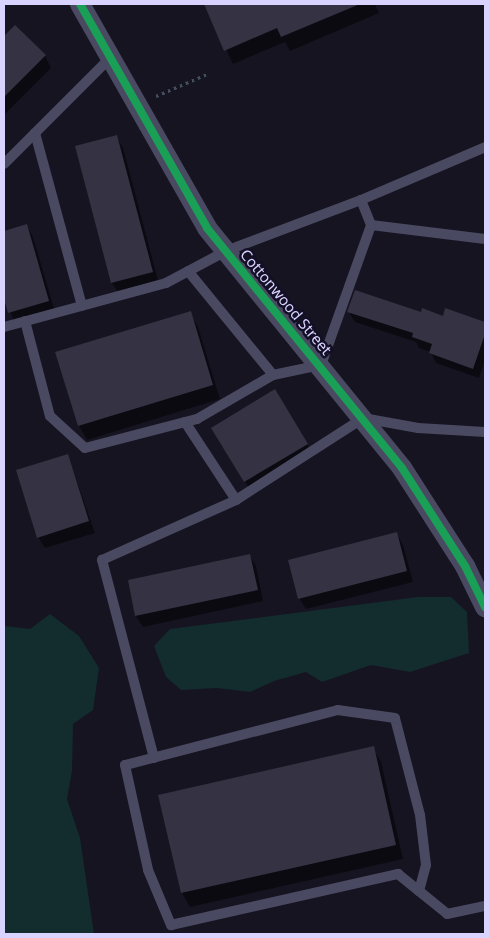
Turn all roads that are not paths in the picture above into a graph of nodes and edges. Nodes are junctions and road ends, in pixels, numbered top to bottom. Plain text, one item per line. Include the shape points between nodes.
1 (80, 4) edge
2 (111, 58) junction
3 (35, 132) junction
4 (485, 147) edge
5 (4, 164) edge
6 (361, 200) junction
7 (371, 226) junction
8 (485, 239) edge
9 (226, 251) junction
10 (188, 271) junction
11 (82, 306) junction
12 (25, 321) junction
13 (4, 327) edge
14 (321, 365) junction
15 (273, 375) junction
16 (363, 418) junction
17 (185, 422) junction
18 (485, 432) edge
19 (236, 500) junction
20 (485, 607) edge
21 (154, 758) junction
22 (419, 891) junction
23 (485, 906) edge

1 - 2 street, Cottonwood Street
2 - 3 lane
2 - 9 street, Cottonwood Street via 207,228
3 - 5 lane
3 - 11 lane
4 - 6 lane
6 - 7 lane
6 - 9 lane
7 - 8 lane
7 - 14 lane
9 - 10 lane
9 - 14 street, Cottonwood Street
10 - 11 lane via 166,283
10 - 15 lane
11 - 12 lane
12 - 13 lane
12 - 17 lane via 50,416 85,448
14 - 15 lane
14 - 16 street, Cottonwood Street
15 - 17 lane via 197,419
16 - 18 lane via 418,428
16 - 19 lane
16 - 20 street, Cottonwood Street via 402,468 465,566
17 - 19 lane
19 - 21 lane via 102,560
21 - 22 lane via 338,710 396,718 420,815 426,865
21 - 22 lane via 125,765 148,870 171,924 398,874
22 - 23 lane via 447,914

